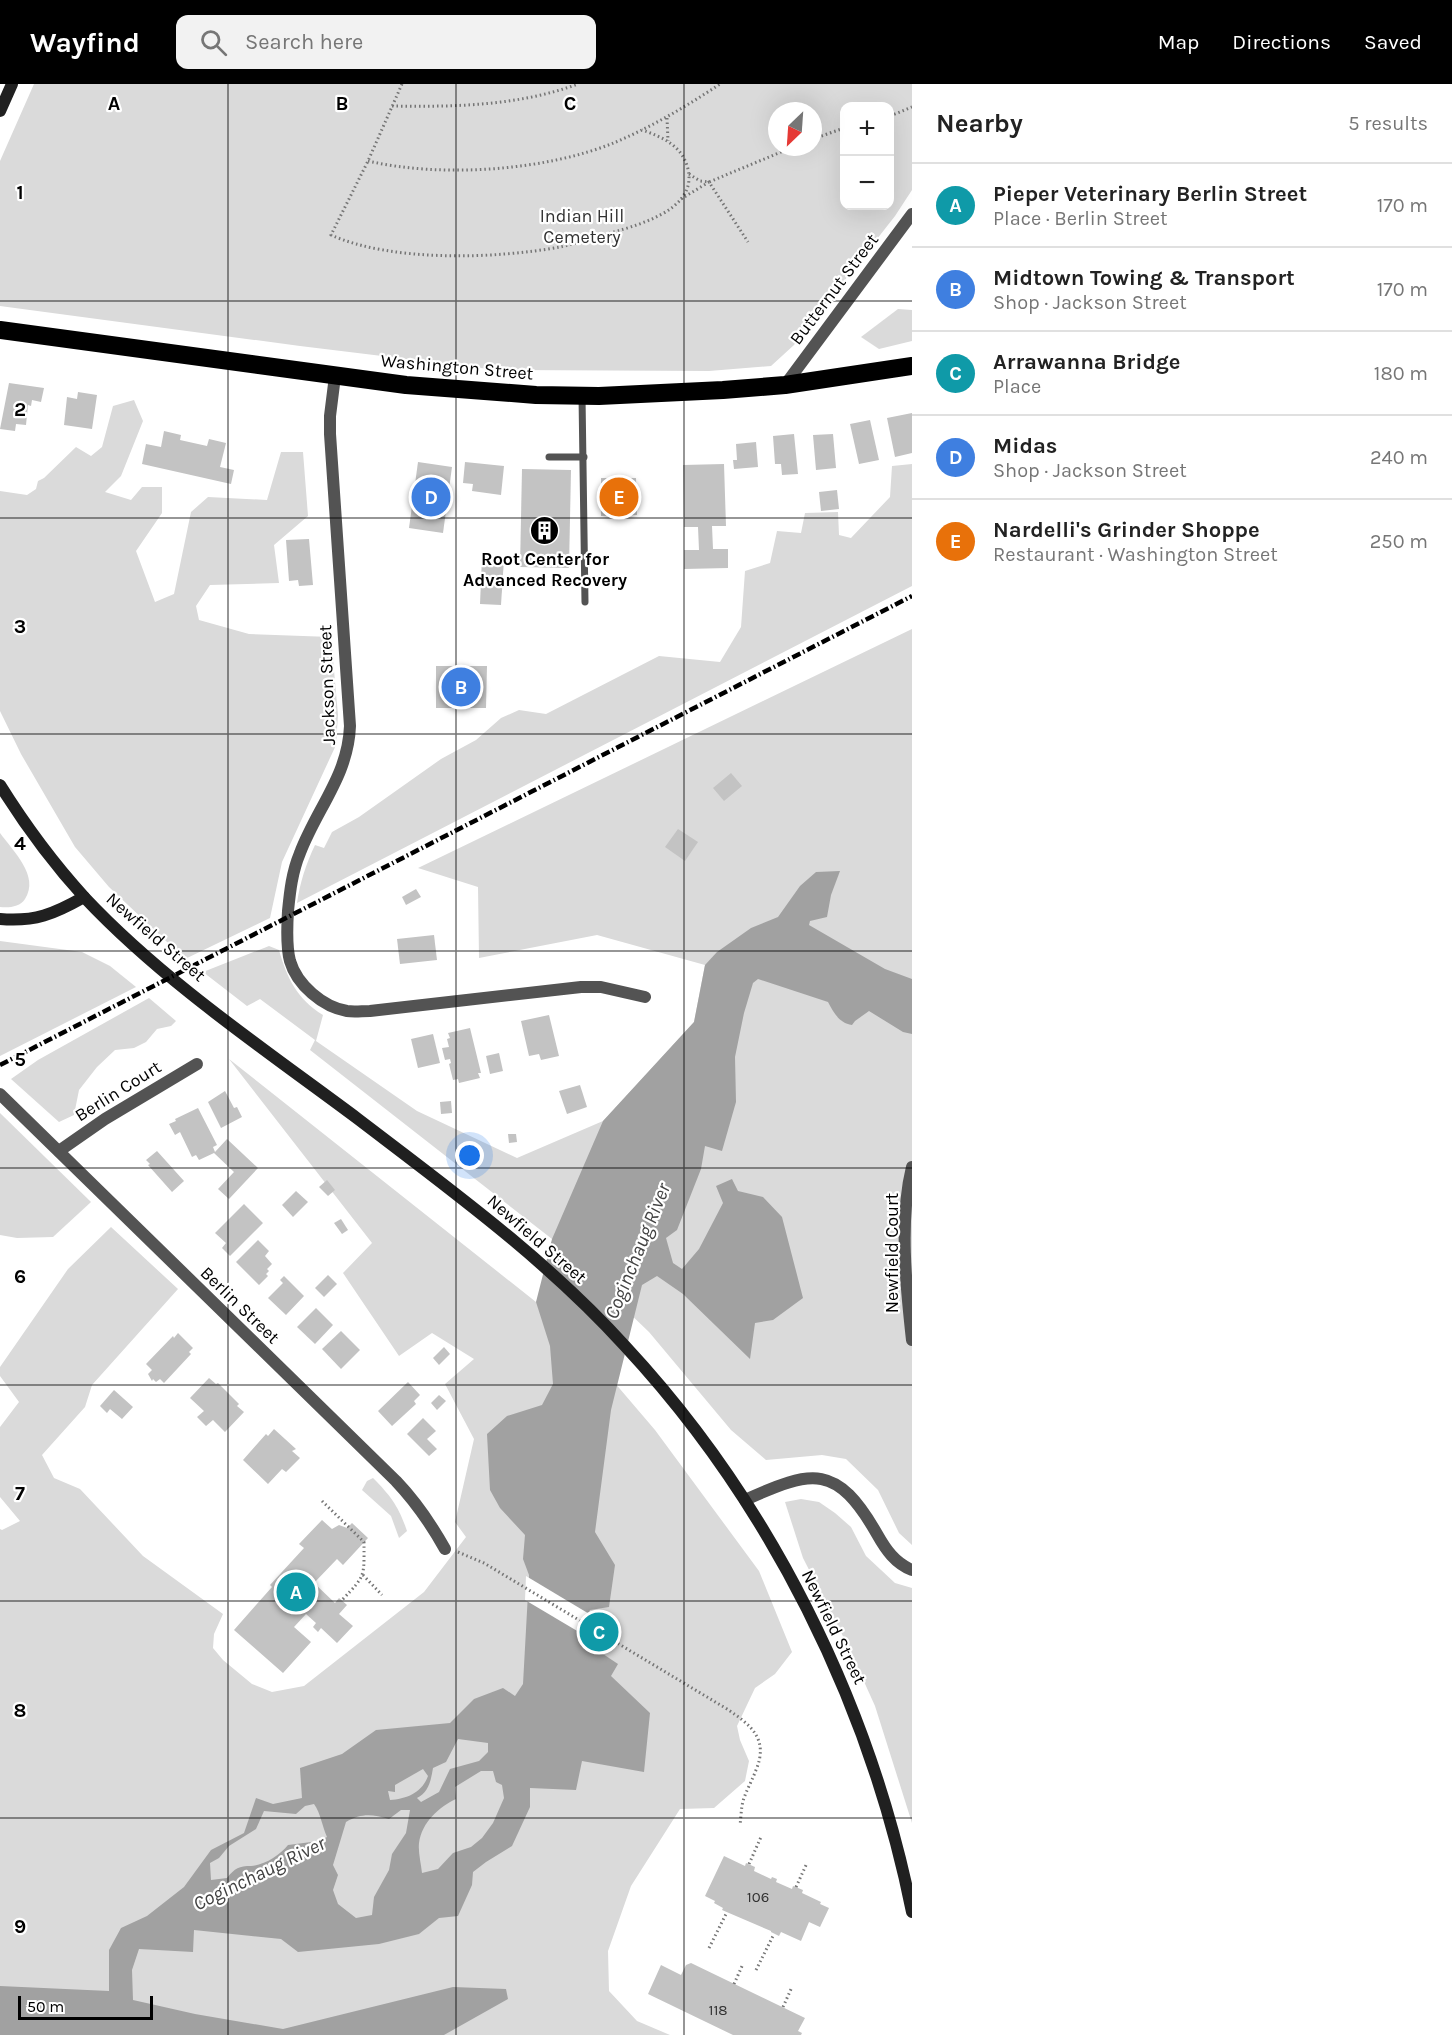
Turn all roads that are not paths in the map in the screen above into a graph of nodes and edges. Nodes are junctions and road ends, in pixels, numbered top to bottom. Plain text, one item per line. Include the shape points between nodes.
1 (12, 84) edge
2 (0, 111) edge
3 (912, 214) edge
4 (0, 330) edge
5 (912, 366) edge
6 (335, 376) junction
7 (785, 385) junction
8 (582, 396) junction
9 (549, 457) dead end
10 (584, 457) junction
11 (585, 602) dead end
12 (0, 785) edge
13 (84, 897) junction
14 (0, 919) edge
15 (645, 997) dead end
16 (197, 1064) dead end
17 (0, 1094) edge
18 (59, 1151) junction
19 (912, 1167) edge
20 (912, 1340) edge
21 (745, 1500) junction
22 (445, 1549) road end
23 (912, 1570) edge
24 (912, 1912) edge

1 - 2 main road
3 - 7 street, Butternut Street
4 - 6 highway, Washington Street
5 - 7 highway, Washington Street
6 - 8 highway, Washington Street via 473,392
6 - 15 street, Jackson Street via 330,434 349,743 342,767 299,853 291,884 287,923 290,960 297,977 328,1004 347,1011 581,987 601,987
7 - 8 highway, Washington Street
8 - 10 lane
9 - 10 lane
10 - 11 lane
12 - 13 main road, Newfield Street via 23,822
13 - 14 main road via 42,917
13 - 21 main road, Newfield Street via 113,927 225,1019 475,1208 574,1294 674,1401
16 - 18 street, Berlin Court
17 - 18 street, Berlin Street
18 - 22 street, Berlin Street via 396,1481 430,1522
19 - 20 street, Newfield Court via 905,1236
21 - 23 street via 796,1480 835,1483 861,1506 895,1560
21 - 24 main road, Newfield Street via 782,1562 840,1679 882,1797

